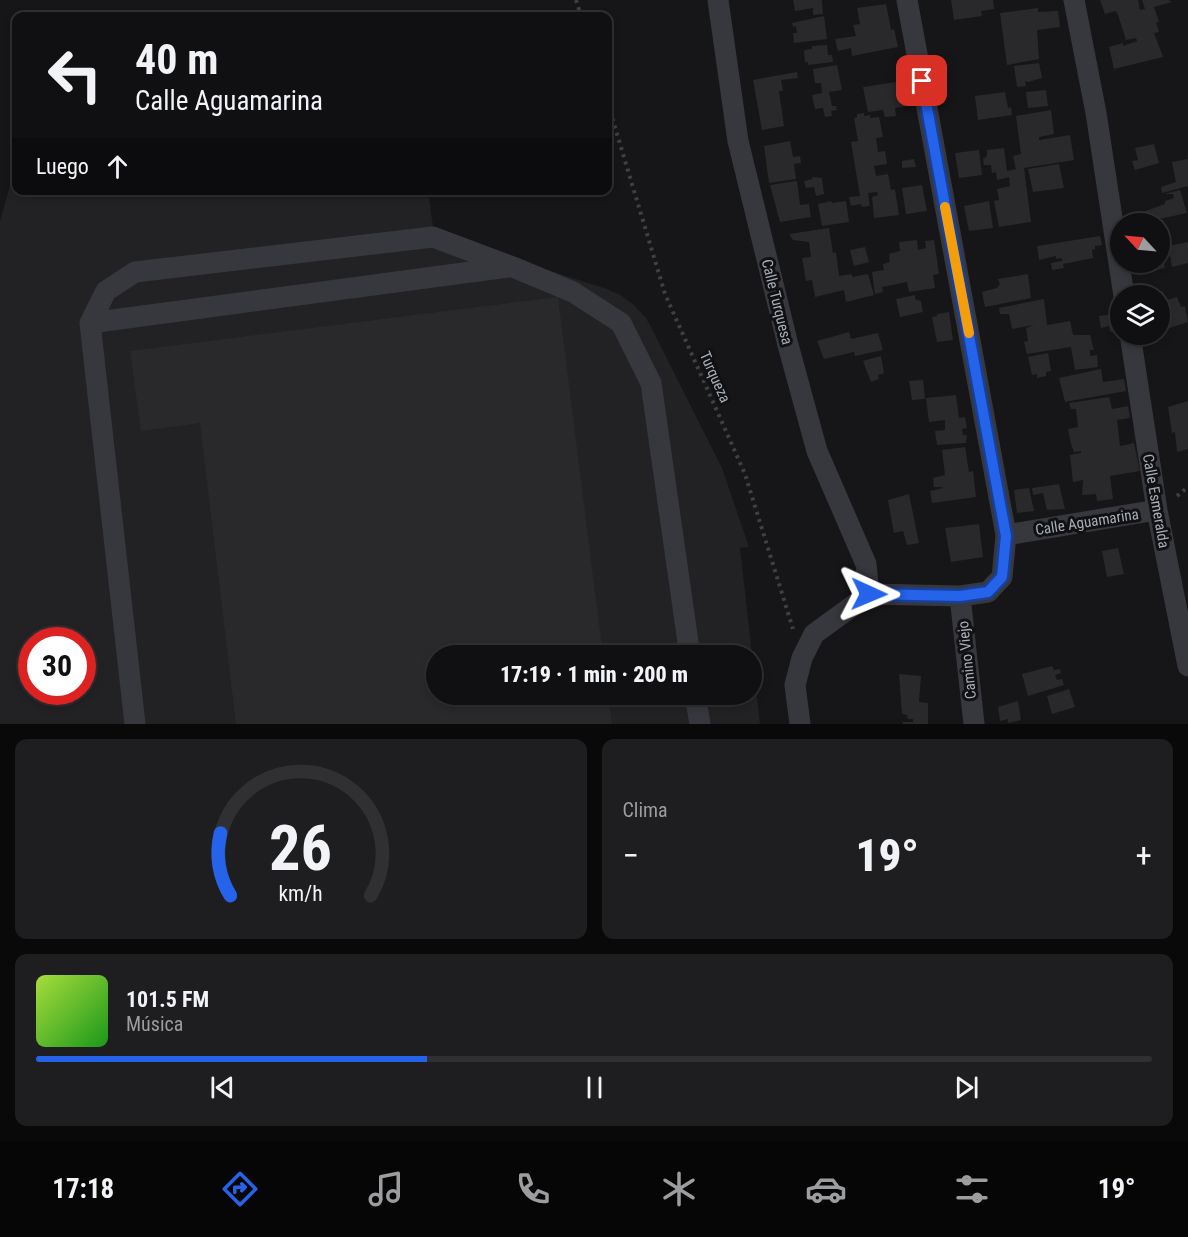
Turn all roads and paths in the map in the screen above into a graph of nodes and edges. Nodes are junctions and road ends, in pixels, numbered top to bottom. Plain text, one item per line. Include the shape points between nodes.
1 (718, 0) edge
2 (907, 0) edge
3 (1074, 0) edge
4 (612, 117) edge
5 (513, 267) junction
6 (1122, 285) edge
7 (90, 323) junction
8 (1132, 345) edge
9 (1157, 510) junction
10 (1006, 536) junction
11 (869, 594) junction
12 (960, 596) junction
13 (688, 645) edge
14 (802, 658) junction
15 (1188, 666) edge
16 (697, 705) edge
17 (135, 724) edge
18 (700, 724) edge
19 (800, 724) edge
20 (974, 724) edge

1 - 11 street, Calle Turquesa via 738,141 788,345 817,451 866,564
2 - 10 street
3 - 6 street
4 - 14 path, Turqueza via 665,294 745,474
5 - 7 street
5 - 7 street via 433,237 135,272 106,291
5 - 13 street via 573,292 621,323 651,383
7 - 17 street
8 - 9 street, Calle Esmeralda
9 - 10 street, Calle Aguamarina
9 - 15 street, Calle Esmeralda
10 - 12 street via 1002,577 988,592
11 - 12 street
11 - 14 street via 814,634
12 - 20 street, Camino Viejo
14 - 19 street via 795,685
16 - 18 street

